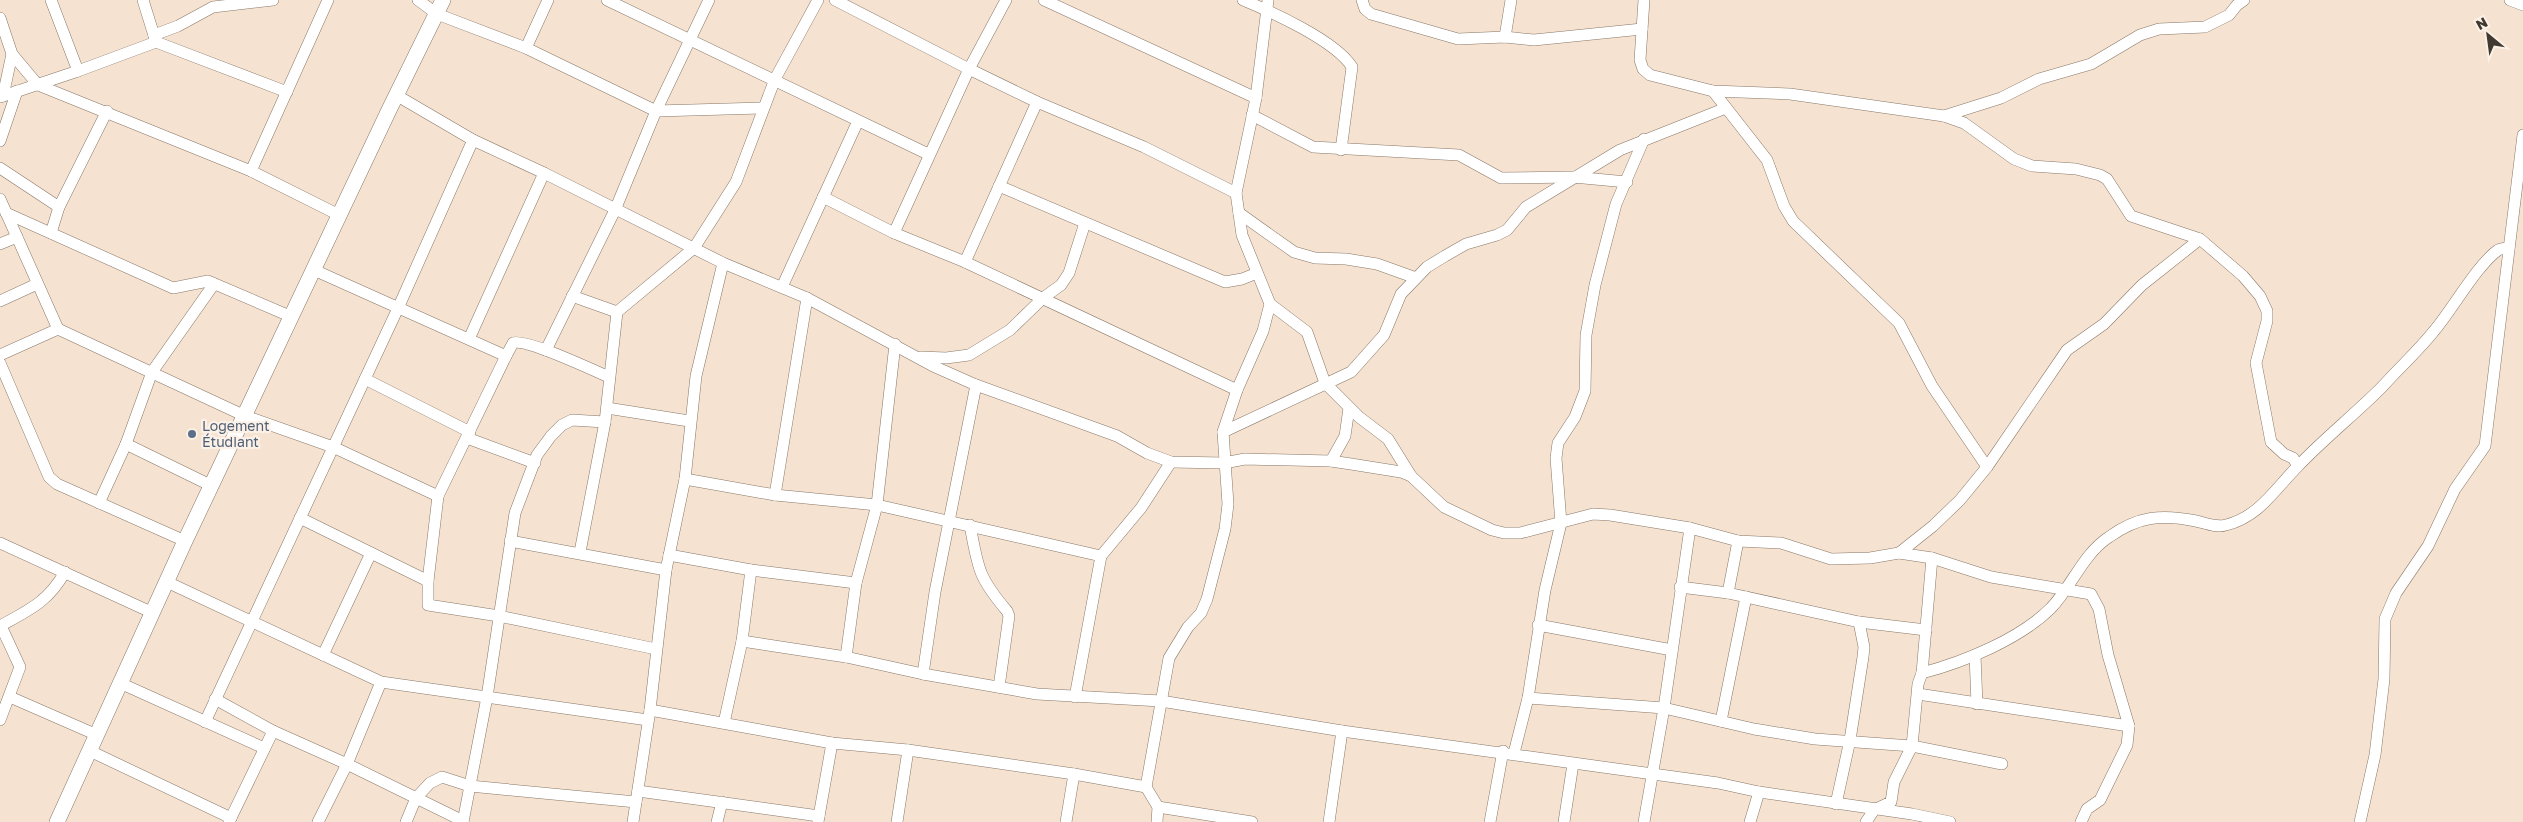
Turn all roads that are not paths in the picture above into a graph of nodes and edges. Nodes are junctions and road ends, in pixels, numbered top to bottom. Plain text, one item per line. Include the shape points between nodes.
1 (51, 0) edge
2 (144, 0) edge
3 (273, 0) edge
4 (328, 0) edge
5 (443, 0) edge
6 (548, 0) edge
7 (607, 0) edge
8 (709, 0) edge
9 (818, 0) edge
10 (835, 0) edge
11 (1006, 0) edge
12 (1044, 0) edge
13 (1242, 0) edge
14 (1362, 0) edge
15 (1511, 0) edge
16 (1644, 0) edge
17 (2244, 0) edge
18 (2510, 0) edge
19 (422, 1) edge
20 (1267, 5) edge
21 (2523, 5) edge
22 (437, 14) junction
23 (0, 18) edge
24 (1642, 29) junction
25 (1505, 37) junction
26 (155, 39) junction
27 (691, 40) junction
28 (526, 48) junction
29 (12, 54) junction
30 (969, 69) junction
31 (78, 71) junction
32 (775, 79) junction
33 (38, 84) junction
34 (1713, 90) junction
35 (17, 91) junction
36 (287, 92) junction
37 (396, 95) junction
38 (2, 96) edge
39 (1256, 98) junction
40 (1037, 102) junction
41 (762, 108) junction
42 (1726, 108) junction
43 (107, 111) junction
44 (656, 111) junction
45 (1252, 115) junction
46 (1944, 116) junction
47 (858, 121) junction
48 (2523, 135) edge
49 (1644, 139) junction
50 (472, 140) junction
51 (0, 141) edge
52 (1341, 150) junction
53 (928, 154) junction
54 (0, 168) edge
55 (251, 171) junction
56 (544, 173) junction
57 (1573, 177) junction
58 (1627, 182) junction
59 (999, 186) junction
60 (1236, 193) junction
61 (823, 197) junction
62 (0, 199) edge
63 (59, 206) junction
64 (615, 210) junction
65 (6, 213) junction
66 (1239, 213) junction
67 (339, 215) junction
68 (1085, 223) junction
69 (51, 233) junction
70 (894, 233) junction
71 (17, 237) junction
72 (2200, 239) junction
73 (0, 244) edge
74 (694, 248) junction
75 (2510, 248) junction
76 (965, 262) junction
77 (723, 263) junction
78 (314, 270) junction
79 (1257, 273) junction
80 (1416, 278) junction
81 (37, 284) junction
82 (214, 284) junction
83 (782, 287) junction
84 (572, 296) junction
85 (807, 298) junction
86 (1043, 298) junction
87 (0, 301) edge
88 (1270, 304) junction
89 (399, 306) junction
90 (617, 312) junction
91 (292, 316) junction
92 (58, 330) junction
93 (469, 339) junction
94 (895, 344) junction
95 (546, 350) junction
96 (0, 355) edge
97 (506, 356) junction
98 (921, 357) junction
99 (0, 363) edge
100 (152, 372) junction
101 (609, 377) junction
102 (365, 379) junction
103 (1325, 383) junction
104 (976, 385) junction
105 (1237, 390) junction
106 (607, 408) junction
107 (1349, 408) junction
108 (245, 416) junction
109 (689, 421) junction
110 (605, 422) junction
111 (1223, 432) junction
112 (468, 435) junction
113 (126, 444) junction
114 (333, 447) junction
115 (1331, 461) junction
116 (535, 462) junction
117 (1171, 462) junction
118 (1224, 463) junction
119 (2298, 466) junction
120 (1986, 467) junction
121 (1412, 476) junction
122 (685, 479) junction
123 (212, 486) junction
124 (775, 495) junction
125 (438, 496) junction
126 (99, 503) junction
127 (877, 505) junction
128 (300, 518) junction
129 (948, 520) junction
130 (1560, 523) junction
131 (970, 525) junction
132 (1690, 528) junction
133 (510, 541) junction
134 (1738, 541) junction
135 (185, 542) junction
136 (0, 543) edge
137 (580, 552) junction
138 (1899, 552) junction
139 (371, 554) junction
140 (669, 555) junction
141 (1101, 556) junction
142 (1932, 558) junction
143 (666, 570) junction
144 (751, 570) junction
145 (65, 572) junction
146 (428, 581) junction
147 (167, 582) junction
148 (856, 583) junction
149 (1680, 587) junction
150 (2065, 589) junction
151 (1728, 593) junction
152 (1746, 597) junction
153 (153, 613) junction
154 (499, 616) junction
155 (252, 622) junction
156 (1859, 622) junction
157 (1538, 625) junction
158 (0, 626) edge
159 (1926, 630) junction
160 (742, 641) junction
161 (656, 649) junction
162 (1672, 650) junction
163 (323, 655) junction
164 (1975, 655) junction
165 (846, 657) junction
166 (1922, 673) junction
167 (922, 674) junction
168 (381, 682) junction
169 (120, 684) junction
170 (999, 687) junction
171 (1918, 694) junction
172 (10, 697) junction
173 (487, 697) junction
174 (1075, 697) junction
175 (1528, 698) junction
176 (215, 699) junction
177 (1161, 701) junction
178 (1977, 704) junction
179 (1664, 708) junction
180 (649, 715) junction
181 (0, 720) edge
182 (1722, 721) junction
183 (205, 722) junction
184 (724, 723) junction
185 (2129, 726) junction
186 (273, 730) junction
187 (1342, 731) junction
188 (97, 735) junction
189 (1850, 740) junction
190 (832, 743) junction
191 (1912, 746) junction
192 (264, 748) junction
193 (908, 750) junction
194 (90, 751) junction
195 (1508, 752) junction
196 (347, 764) junction
197 (1573, 764) junction
198 (2002, 764) dead end
199 (1652, 773) junction
200 (1074, 774) junction
201 (470, 786) junction
202 (1146, 787) junction
203 (1759, 792) junction
204 (637, 796) junction
205 (416, 798) junction
206 (722, 802) junction
207 (1836, 804) junction
208 (1158, 807) junction
209 (1874, 810) junction
210 (818, 819) edge
211 (230, 820) edge
212 (60, 821) edge
213 (318, 822) edge
214 (406, 822) edge
215 (463, 822) edge
216 (633, 822) edge
217 (718, 822) edge
218 (897, 822) edge
219 (1066, 822) edge
220 (1157, 822) edge
221 (1252, 822) edge
222 (1329, 822) edge
223 (1490, 822) edge
224 (1564, 822) edge
225 (1644, 822) edge
226 (1750, 822) edge
227 (1866, 822) edge
228 (1950, 822) edge
229 (2082, 822) edge
230 (2360, 822) edge

1 - 31 street
2 - 26 street
3 - 26 street via 213,7
4 - 36 street
5 - 22 main road
6 - 28 street
7 - 27 street
8 - 27 street
9 - 32 street
10 - 30 street
11 - 30 street
12 - 39 street
13 - 20 street
14 - 25 street via 1371,14 1447,37
15 - 25 street
16 - 24 street
17 - 46 street via 2229,16 2205,27 2159,29 2140,35 2091,64 2039,79 2001,98
18 - 21 street
19 - 22 street
20 - 39 street
20 - 52 street via 1339,52 1352,67
22 - 28 street
22 - 37 main road
23 - 29 street
24 - 25 street via 1534,40
24 - 34 street via 1640,60 1643,69 1650,75
26 - 31 street
26 - 36 street
27 - 32 street
27 - 44 street
28 - 44 street
29 - 33 street
29 - 38 street
30 - 40 street
30 - 53 street
31 - 33 street
32 - 41 street
32 - 47 street
33 - 35 street
33 - 43 street
34 - 42 street
34 - 46 street via 1790,94
35 - 38 street
35 - 51 street
36 - 55 street
37 - 50 street
37 - 67 main road
39 - 45 street
40 - 59 street
40 - 60 street via 1144,147
41 - 44 street
41 - 74 street via 736,182
42 - 49 street
42 - 120 street via 1766,160 1793,221 1899,324 1932,386
43 - 55 street
43 - 63 street
44 - 64 street
45 - 52 street via 1313,148
45 - 60 street
46 - 72 street via 1964,123 2014,159 2032,166 2076,169 2100,175 2107,179 2131,216
47 - 53 street
47 - 61 street
48 - 75 street
49 - 57 street
49 - 58 street
50 - 56 street
50 - 89 street
52 - 57 street via 1459,155 1501,178
53 - 70 street
54 - 63 street
55 - 67 street
56 - 64 street
56 - 93 street
57 - 58 street
57 - 80 street via 1526,207 1507,230 1466,244 1427,267
58 - 130 street via 1616,204 1588,316 1585,391 1575,417 1558,443
59 - 68 street
59 - 76 street
60 - 66 street
61 - 70 street
61 - 83 street
62 - 65 street
63 - 69 street
64 - 74 street
64 - 84 street
65 - 69 street
65 - 71 street
66 - 79 street via 1242,236
66 - 80 street via 1294,252 1315,258 1377,264
67 - 78 main road
68 - 79 street via 1225,282
68 - 86 street via 1069,273 1061,285
69 - 82 street via 173,288 201,282
70 - 76 street
71 - 73 street
71 - 81 street
72 - 119 street via 2243,276 2265,304 2267,321 2256,363 2271,442 2293,458
72 - 120 street via 2142,285 2104,324 2067,350
74 - 77 street
74 - 90 street
75 - 119 street via 2499,250 2414,354 2370,400
75 - 230 street via 2485,446 2455,489 2428,546 2396,593 2385,619 2384,679 2375,755
76 - 86 street
77 - 83 street
77 - 109 street via 702,344
78 - 89 street
78 - 91 main road
79 - 88 street
80 - 103 street via 1401,294 1384,335 1365,358 1351,372
81 - 87 street
81 - 92 street
82 - 91 street
82 - 100 street
83 - 85 street
84 - 90 street
84 - 95 street
85 - 94 street
85 - 124 street
86 - 98 street via 1010,330 969,355
86 - 105 street
88 - 103 street via 1307,332
88 - 105 street via 1263,331
89 - 93 street
89 - 102 street
90 - 101 street
91 - 108 main road
92 - 96 street
92 - 100 street
93 - 97 street
94 - 98 street
94 - 127 street
95 - 97 street via 515,341
95 - 101 street
97 - 112 street
98 - 104 street
99 - 126 street via 50,477 57,484
100 - 108 street
100 - 113 street
101 - 106 street
102 - 112 street
102 - 114 street
103 - 107 street
103 - 111 street
104 - 117 street via 1117,436
104 - 129 street
105 - 111 street
106 - 109 street
106 - 110 street
107 - 115 street via 1345,436
107 - 121 street via 1388,439
108 - 114 street
108 - 123 main road
109 - 122 street
110 - 116 street via 572,420 562,425
110 - 137 street
111 - 118 street
112 - 116 street
112 - 125 street
113 - 123 street
113 - 126 street
114 - 125 street
114 - 128 street
115 - 118 street via 1245,459
115 - 121 street
116 - 133 street via 514,513
117 - 118 street
117 - 141 street via 1141,508
118 - 177 street via 1228,504 1225,529 1207,599 1169,658
119 - 150 street via 2255,513 2240,521 2214,526 2170,516 2152,517 2109,536 2095,548
120 - 138 street via 1960,500
121 - 130 street via 1444,507 1492,530 1520,532
122 - 124 street
122 - 140 street
123 - 135 main road
124 - 127 street
125 - 146 street
126 - 135 street
127 - 129 street
127 - 148 street
128 - 139 street
128 - 155 street
129 - 131 street
129 - 167 street
130 - 132 street via 1593,514
130 - 157 street
131 - 141 street
131 - 170 street via 982,578 1009,616
132 - 134 street
132 - 149 street
133 - 137 street
133 - 154 street
134 - 138 street via 1781,543 1831,559 1870,558
134 - 151 street
135 - 147 main road
136 - 145 street
137 - 143 street
138 - 142 street
139 - 146 street
139 - 163 street
140 - 143 street
140 - 144 street
141 - 174 street
142 - 150 street via 1991,578
142 - 159 street
143 - 161 street
144 - 148 street
144 - 160 street
145 - 153 street
145 - 158 street via 44,601
146 - 154 street via 430,606
147 - 153 main road
147 - 155 street
148 - 165 street
149 - 151 street
149 - 162 street
150 - 164 street via 2051,608 2029,625
150 - 185 street via 2091,594 2094,599
151 - 152 street
152 - 156 street
152 - 182 street
153 - 169 main road
154 - 161 street
154 - 173 street
155 - 163 street
155 - 176 street
156 - 159 street
156 - 189 street via 1864,646
157 - 162 street
157 - 175 street
158 - 172 street via 20,667
159 - 166 street
160 - 165 street
160 - 184 street
161 - 180 street
162 - 179 street
163 - 168 street
164 - 166 street
164 - 178 street
165 - 167 street
166 - 171 street
167 - 170 street
168 - 173 street
168 - 196 street
169 - 183 street
169 - 188 main road
170 - 174 street
171 - 178 street
171 - 191 street
172 - 181 street
172 - 188 street
173 - 180 street
173 - 201 street
174 - 177 street
175 - 179 street
175 - 195 street
176 - 183 street
176 - 186 street
177 - 187 street
177 - 202 street
178 - 185 street
179 - 182 street
179 - 199 street
180 - 184 street
180 - 204 street
182 - 189 street via 1815,739
183 - 192 street
184 - 190 street
185 - 229 street via 2127,745 2100,800 2087,809
186 - 192 street
186 - 196 street
187 - 195 street
187 - 222 street
188 - 194 main road
189 - 191 street
189 - 207 street
190 - 193 street
190 - 210 street
191 - 198 street
191 - 209 street via 1894,782 1891,802
192 - 211 street
193 - 200 street
193 - 218 street
194 - 211 street
194 - 212 main road
195 - 197 street
195 - 223 street
196 - 205 street
196 - 213 street
197 - 199 street
197 - 224 street
199 - 203 street
199 - 225 street
200 - 202 street
200 - 219 street
201 - 204 street
201 - 205 street via 436,778
201 - 215 street
202 - 208 street
203 - 207 street
203 - 226 street
204 - 206 street
204 - 216 street
205 - 214 street
205 - 215 street
206 - 210 street
206 - 217 street
207 - 209 street
208 - 220 street
208 - 221 street
209 - 227 street
209 - 228 street

